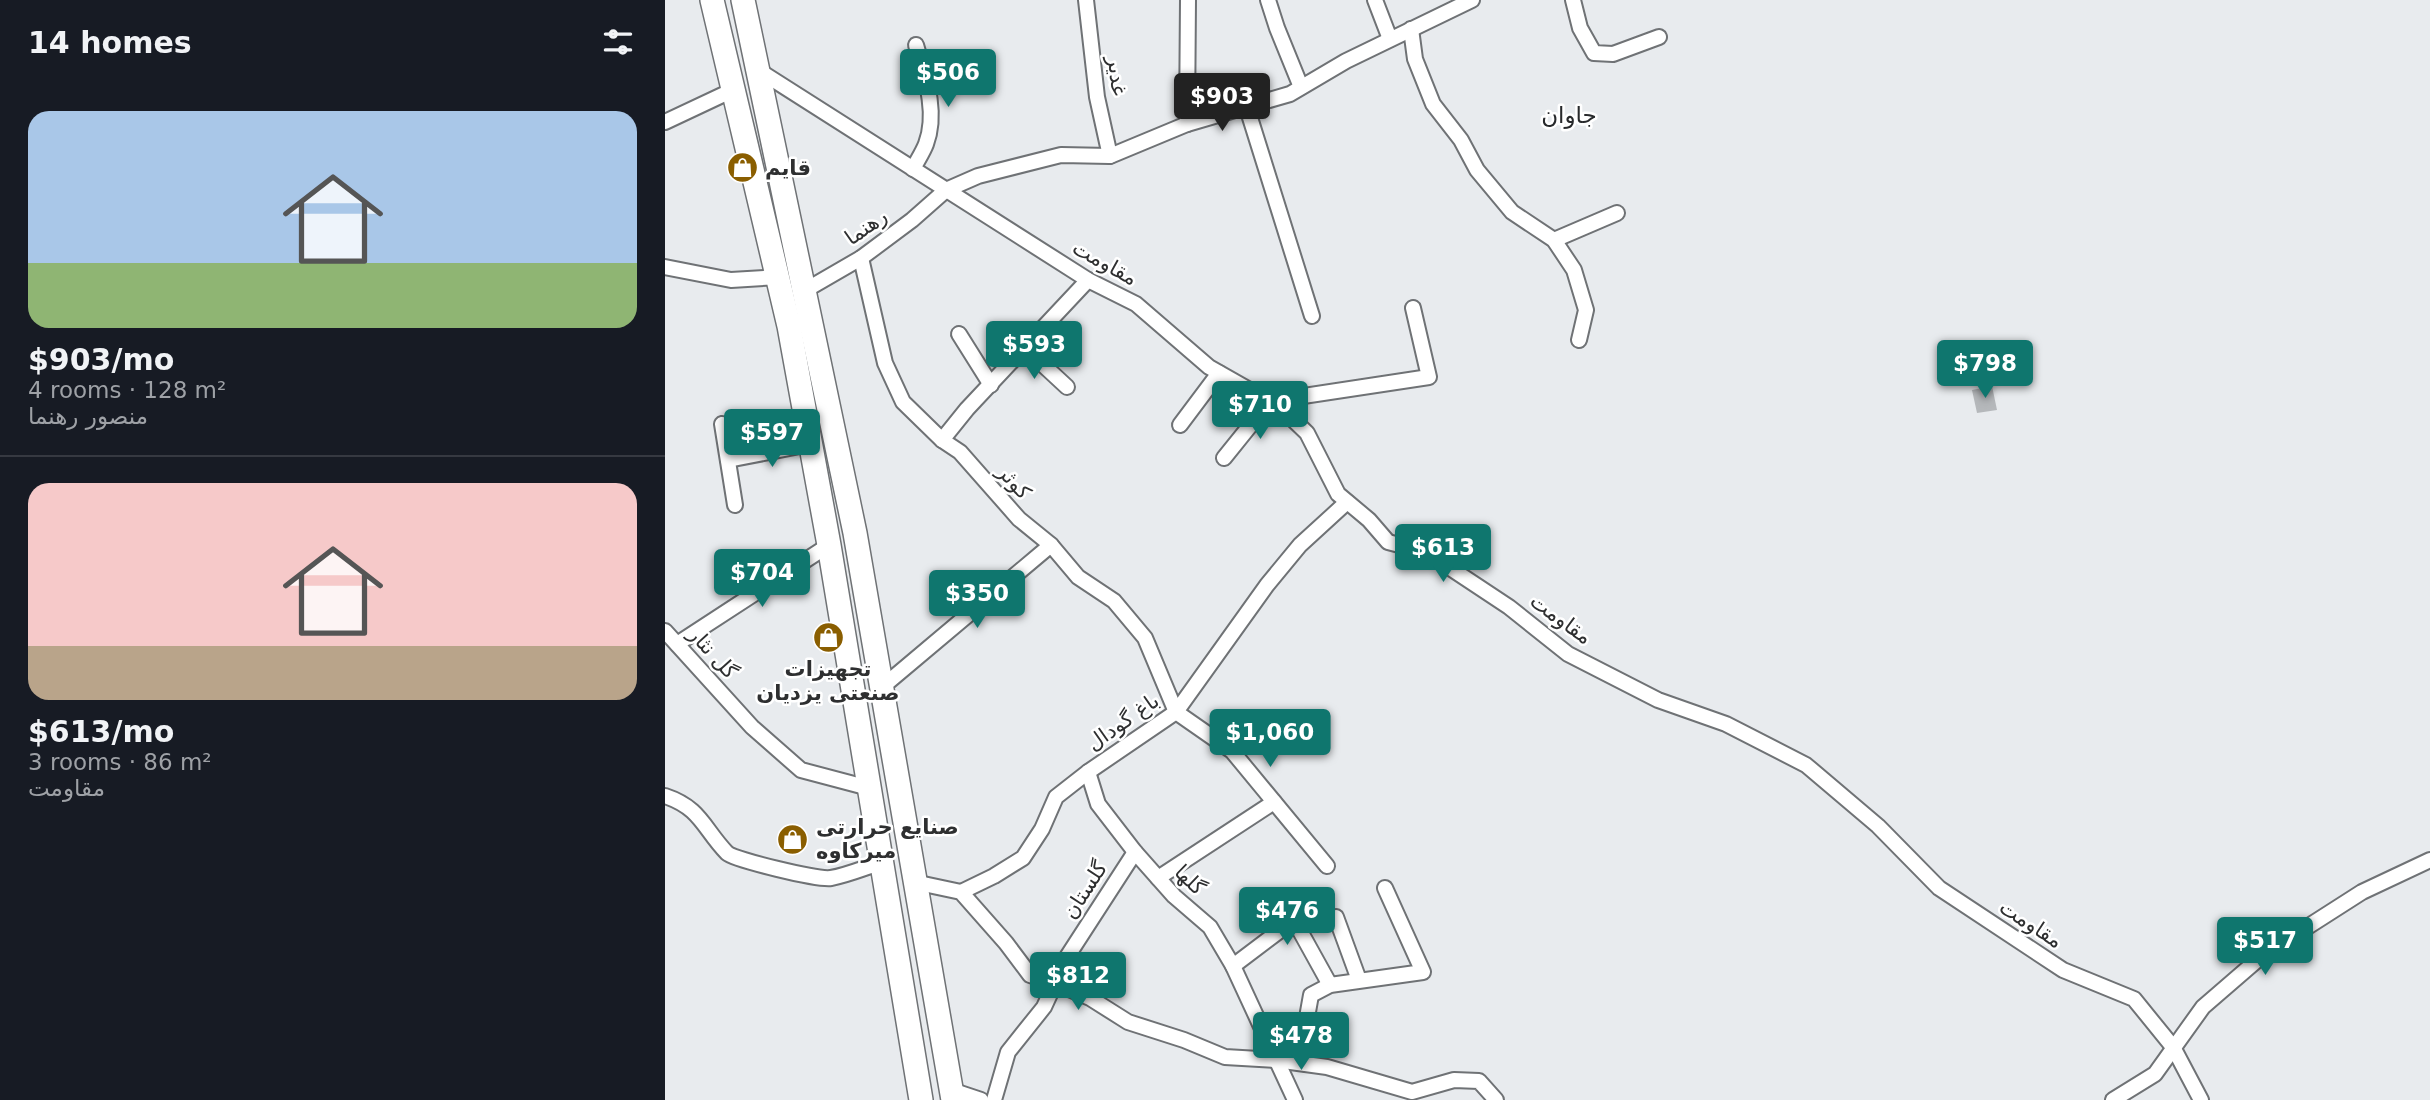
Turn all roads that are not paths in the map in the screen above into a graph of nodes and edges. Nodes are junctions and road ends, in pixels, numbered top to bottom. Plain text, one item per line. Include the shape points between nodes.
1 (712, 0) edge
2 (743, 0) edge
3 (1086, 0) edge
4 (1188, 0) edge
5 (1268, 0) edge
6 (1375, 0) edge
7 (1472, 0) edge
8 (1573, 0) edge
9 (1411, 29) junction
10 (1659, 37) dead end
11 (1390, 39) junction
12 (916, 45) dead end
13 (758, 70) junction
14 (1301, 87) junction
15 (733, 90) junction
16 (1247, 108) junction
17 (665, 122) edge
18 (1187, 124) junction
19 (1110, 156) junction
20 (913, 169) junction
21 (946, 190) junction
22 (1617, 213) dead end
23 (1554, 240) junction
24 (861, 258) junction
25 (665, 267) edge
26 (778, 277) junction
27 (1088, 280) junction
28 (804, 291) junction
29 (1413, 308) dead end
30 (1312, 316) dead end
31 (789, 326) junction
32 (959, 334) dead end
33 (1579, 340) dead end
34 (1026, 349) junction
35 (1219, 373) junction
36 (991, 385) junction
37 (1067, 387) dead end
38 (1270, 401) junction
39 (722, 424) dead end
40 (1180, 425) dead end
41 (835, 435) junction
42 (942, 440) junction
43 (810, 444) junction
44 (1224, 458) dead end
45 (728, 460) junction
46 (821, 502) junction
47 (1347, 502) junction
48 (735, 505) dead end
49 (829, 545) junction
50 (1051, 545) junction
51 (665, 631) edge
52 (872, 636) junction
53 (677, 644) junction
54 (881, 688) junction
55 (1176, 712) junction
56 (1088, 772) junction
57 (869, 788) junction
58 (665, 796) edge
59 (1273, 802) junction
60 (1135, 852) junction
61 (2430, 860) edge
62 (883, 862) junction
63 (1327, 866) dead end
64 (1158, 878) junction
65 (915, 882) junction
66 (1385, 888) dead end
67 (961, 892) junction
68 (1336, 917) dead end
69 (1233, 966) junction
70 (1359, 980) junction
71 (1055, 983) junction
72 (1330, 985) junction
73 (2173, 1047) junction
74 (1276, 1060) junction
75 (1306, 1064) junction
76 (952, 1095) edge
77 (921, 1100) edge
78 (981, 1100) edge
79 (994, 1100) edge
80 (1294, 1100) edge
81 (1496, 1100) edge
82 (2113, 1100) edge
83 (2201, 1100) edge

1 - 15 main road
2 - 13 main road
3 - 19 street, غدیر via 1097,97
4 - 18 street
5 - 14 street
6 - 11 street
7 - 9 street
8 - 10 street via 1594,53 1613,54
9 - 11 street
9 - 23 street via 1415,59 1433,104 1477,170 1512,212
11 - 14 street
12 - 20 street via 932,118
13 - 20 street, مقاومت
13 - 28 main road
14 - 16 street
15 - 17 street
15 - 26 main road
16 - 18 street
16 - 30 street
18 - 19 street
19 - 21 street, رهنما via 1061,155 978,176
20 - 21 street, مقاومت
21 - 24 street, رهنما
21 - 27 street, مقاومت
22 - 23 street
23 - 33 street via 1574,270 1585,310
24 - 28 street, رهنما
24 - 42 street, کوثر via 885,363 903,402
25 - 26 street via 731,280
26 - 31 main road
27 - 34 street
27 - 35 street, مقاومت via 1136,304
28 - 41 main road
29 - 38 street via 1429,377
31 - 41 main road via 804,355 823,438
31 - 43 main road
32 - 36 street
34 - 36 street
34 - 37 street
35 - 38 street, مقاومت
35 - 40 street
36 - 42 street
38 - 44 street
38 - 47 street, مقاومت via 1307,433 1338,494
39 - 45 street
41 - 52 main road
42 - 50 street, کوثر via 960,452 1019,519
43 - 45 street
43 - 46 main road
45 - 48 street
46 - 49 main road
46 - 52 main road via 838,500 864,623
47 - 55 street, باغ گودال via 1300,545 1267,585
47 - 73 street, مقاومت via 1388,542 1426,552 1569,654 1658,700 1726,724 1806,765 1878,826 1938,888 2063,970 2134,999
49 - 53 street
49 - 57 main road
50 - 54 street
50 - 55 street, کوثر via 1079,577 1114,601 1146,638
51 - 53 street, گل نثار
52 - 54 main road
53 - 57 street, گل نثار via 752,727 801,770
54 - 65 main road
55 - 56 street, باغ گودال
55 - 59 street via 1232,751
56 - 60 street, گلها via 1098,804
56 - 67 street, باغ گودال via 1056,797 1023,858
57 - 62 main road
58 - 62 street via 683,802 698,815 730,855 829,878
59 - 63 street
59 - 64 street
60 - 64 street, گلها
60 - 71 street, گلستان
61 - 73 street via 2362,892 2262,956 2203,1007
62 - 77 main road
64 - 69 street, گلها via 1210,927
65 - 67 street
65 - 76 main road
66 - 70 street via 1423,972
67 - 71 street via 1030,975
68 - 70 street
69 - 72 street via 1294,920
69 - 74 street, گلها
70 - 72 street
71 - 74 street via 1128,1022 1224,1058
71 - 79 street, گلستان via 1044,1007 1008,1052
72 - 75 street via 1311,995
73 - 82 street via 2155,1074
73 - 83 street, مقاومت
74 - 75 street
74 - 80 street, گلها
75 - 81 street via 1412,1092 1454,1080 1479,1081
76 - 78 street

